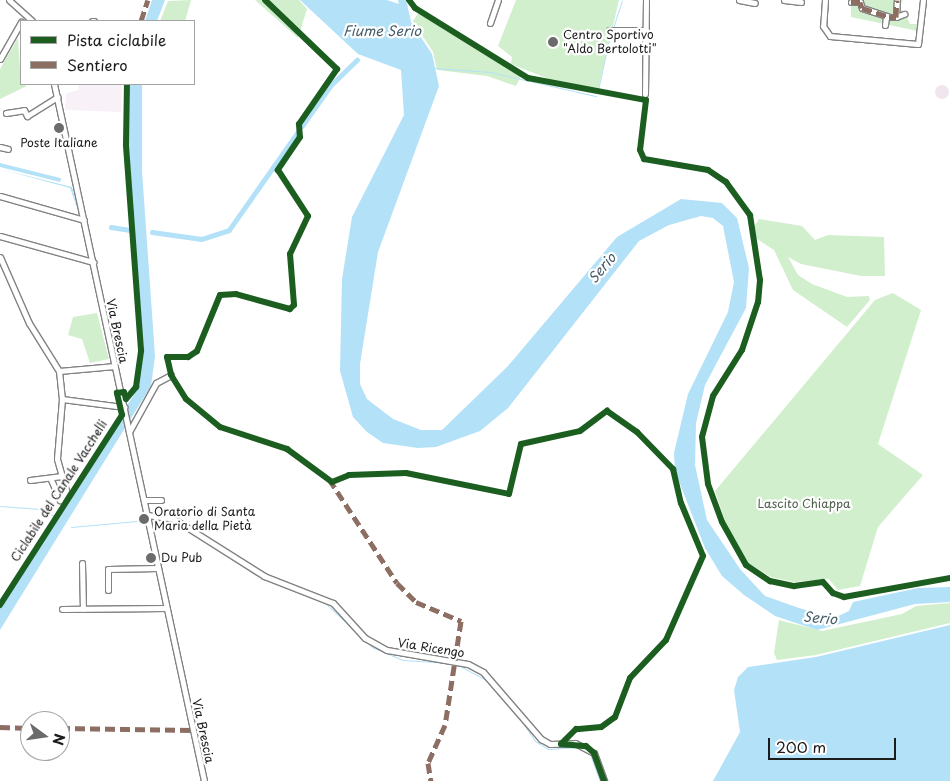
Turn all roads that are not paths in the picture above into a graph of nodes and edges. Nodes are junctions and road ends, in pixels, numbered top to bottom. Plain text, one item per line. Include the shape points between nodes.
1 (9, 0) edge
2 (498, 0) edge
3 (646, 0) edge
4 (739, 0) edge
5 (784, 0) edge
6 (825, 0) edge
7 (897, 0) edge
8 (923, 0) edge
9 (755, 1) edge
10 (860, 1) edge
11 (800, 2) dead end
12 (851, 2) dead end
13 (754, 10) dead end
14 (904, 14) dead end
15 (25, 15) junction
16 (886, 17) junction
17 (896, 17) junction
18 (22, 20) edge
19 (31, 20) edge
20 (490, 23) dead end
21 (20, 24) edge
22 (885, 25) dead end
23 (612, 30) dead end
24 (646, 30) junction
25 (0, 59) edge
26 (54, 85) edge
27 (645, 94) dead end
28 (57, 97) junction
29 (6, 113) dead end
30 (0, 147) edge
31 (8, 149) dead end
32 (0, 196) edge
33 (84, 220) junction
34 (0, 236) edge
35 (0, 257) edge
36 (93, 262) junction
37 (115, 366) junction
38 (59, 371) junction
39 (171, 375) dead end
40 (62, 399) junction
41 (124, 409) junction
42 (129, 431) junction
43 (62, 476) junction
44 (50, 478) junction
45 (30, 480) dead end
46 (144, 500) junction
47 (161, 500) dead end
48 (147, 515) junction
49 (82, 563) dead end
50 (158, 568) junction
51 (108, 590) dead end
52 (166, 608) junction
53 (62, 609) dead end
54 (82, 609) junction
55 (204, 781) edge
56 (604, 781) edge

1 - 15 street
2 - 20 street
3 - 24 street
4 - 9 street
5 - 11 street
6 - 8 street via 823,26 830,36 918,44
7 - 17 street
9 - 13 street
10 - 12 street
10 - 16 street via 862,8
14 - 17 street
15 - 18 street
15 - 19 street
16 - 17 street
16 - 22 street
21 - 25 street
23 - 24 street
24 - 27 street
26 - 28 street, Via Brescia
28 - 29 street via 27,116 24,110
28 - 33 street, Via Brescia
30 - 31 street
32 - 33 street
33 - 36 street, Via Brescia
34 - 36 street
35 - 38 street via 29,323
36 - 37 street, Via Brescia
37 - 38 street
37 - 41 street, Via Brescia
38 - 40 street
39 - 42 street via 156,383
40 - 41 street
40 - 43 street via 56,435
41 - 42 street, Via Brescia
42 - 46 street, Via Brescia
43 - 44 street
43 - 44 street via 66,490 60,500
44 - 45 street
46 - 47 street
46 - 48 street, Via Brescia
48 - 50 street, Via Brescia
48 - 56 street, Via Ricengo via 174,520 264,576 327,599 365,638 388,650 468,664 483,672 541,739 550,744 575,743 594,753
49 - 54 street
50 - 51 street via 108,568
50 - 52 street, Via Brescia
52 - 54 street
52 - 55 street, Via Brescia
53 - 54 street

